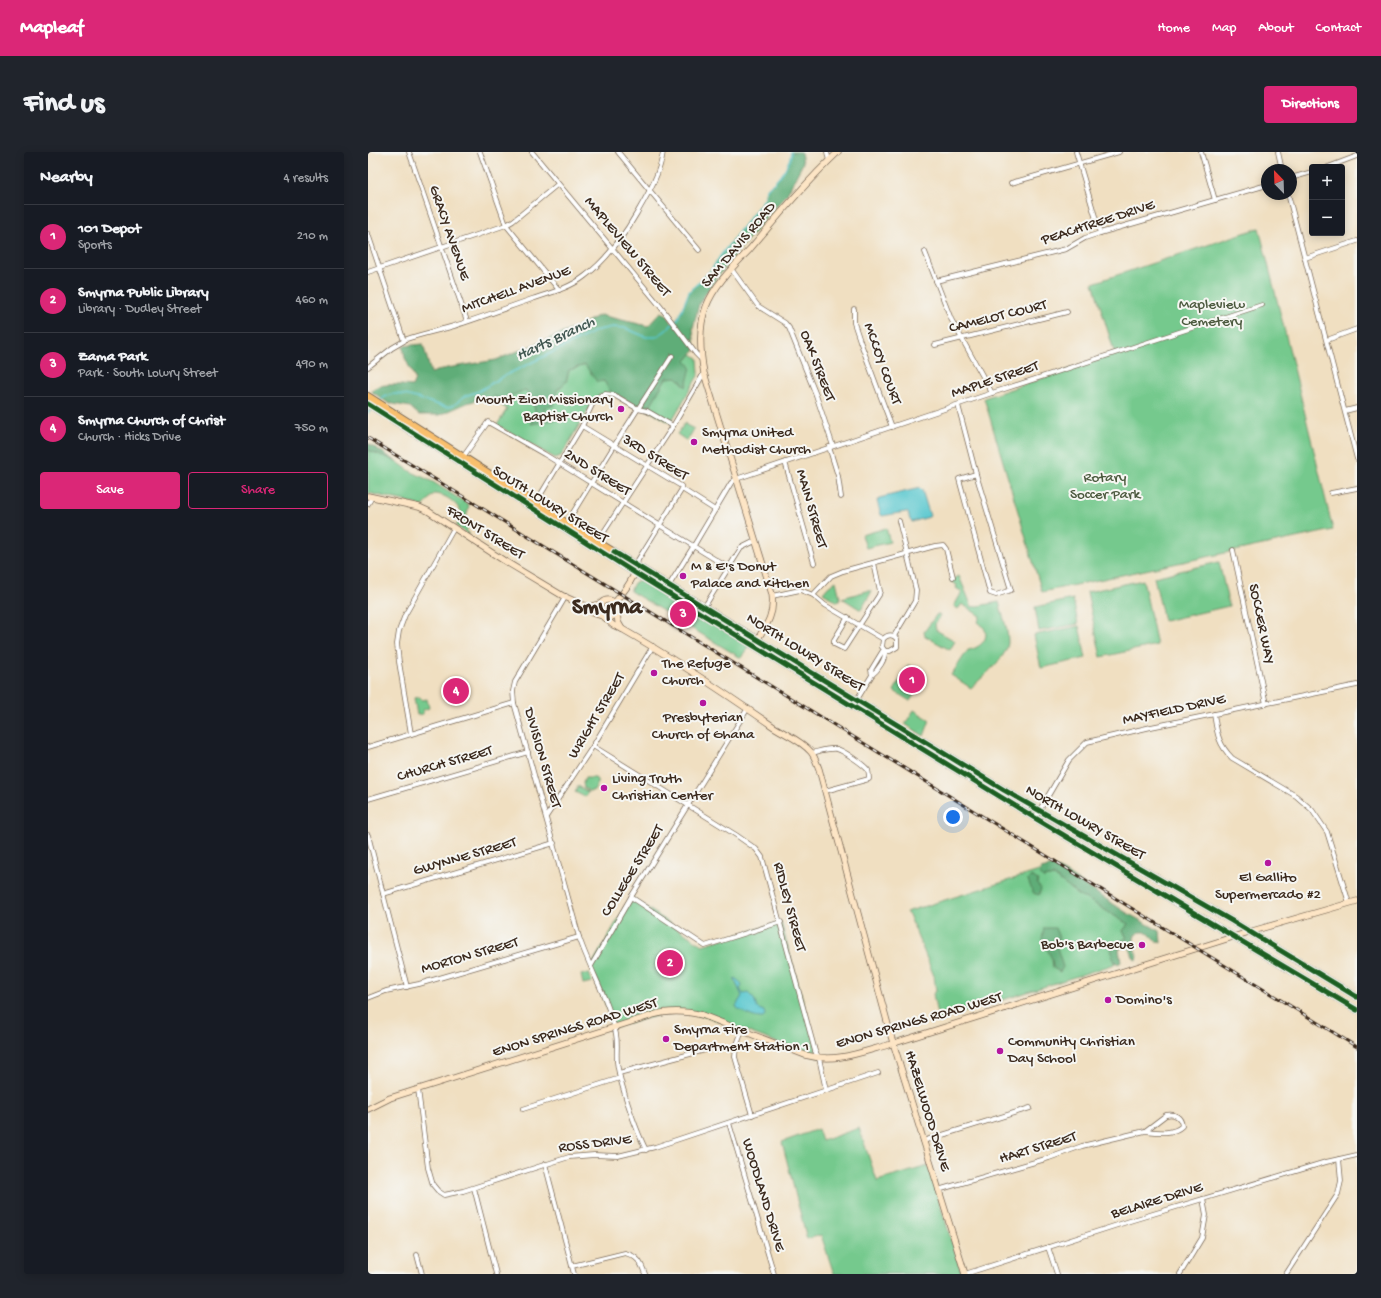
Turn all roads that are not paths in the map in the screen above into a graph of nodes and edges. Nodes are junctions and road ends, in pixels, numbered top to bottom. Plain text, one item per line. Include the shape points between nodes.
1 (409, 152) edge
2 (480, 152) edge
3 (532, 152) edge
4 (618, 152) edge
5 (663, 152) edge
6 (827, 152) edge
7 (838, 152) edge
8 (1076, 152) edge
9 (1119, 152) edge
10 (1201, 152) edge
11 (1278, 152) edge
12 (1357, 156) edge
13 (829, 160) junction
14 (1079, 163) junction
15 (1281, 164) edge
16 (1336, 164) edge
17 (1309, 173) edge
18 (1297, 176) edge
19 (1011, 183) dead end
20 (558, 184) junction
21 (1261, 187) edge
22 (650, 190) junction
23 (1215, 200) junction
24 (1290, 200) edge
25 (506, 225) junction
26 (1100, 233) junction
27 (368, 234) edge
28 (1357, 241) edge
29 (442, 247) junction
30 (613, 249) junction
31 (699, 250) dead end
32 (925, 252) dead end
33 (1305, 258) junction
34 (380, 268) junction
35 (732, 270) junction
36 (368, 272) edge
37 (936, 281) junction
38 (559, 290) junction
39 (1262, 305) dead end
40 (854, 309) dead end
41 (1067, 312) dead end
42 (467, 321) junction
43 (1357, 329) edge
44 (961, 338) junction
45 (404, 340) junction
46 (1327, 340) junction
47 (935, 345) dead end
48 (672, 356) dead end
49 (701, 359) junction
50 (368, 367) edge
51 (704, 373) junction
52 (992, 393) junction
53 (369, 397) edge
54 (368, 404) edge
55 (958, 405) junction
56 (1357, 408) edge
57 (638, 410) junction
58 (1345, 411) junction
59 (582, 426) junction
60 (673, 426) junction
61 (892, 426) junction
62 (614, 446) junction
63 (831, 447) junction
64 (463, 457) junction
65 (1357, 459) edge
66 (785, 462) junction
67 (559, 463) junction
68 (647, 466) junction
69 (976, 474) junction
70 (736, 478) junction
71 (591, 483) junction
72 (1357, 488) edge
73 (682, 490) junction
74 (1331, 493) dead end
75 (370, 496) edge
76 (841, 497) dead end
77 (623, 503) junction
78 (368, 504) edge
79 (534, 505) junction
80 (715, 510) junction
81 (899, 521) dead end
82 (566, 525) junction
83 (659, 525) junction
84 (454, 528) junction
85 (755, 542) junction
86 (596, 544) junction
87 (693, 548) junction
88 (1232, 550) dead end
89 (908, 554) junction
90 (814, 563) dead end
91 (874, 563) junction
92 (637, 565) junction
93 (728, 568) junction
94 (635, 573) junction
95 (953, 577) dead end
96 (670, 585) junction
97 (666, 591) junction
98 (813, 595) junction
99 (566, 596) junction
100 (772, 596) junction
101 (615, 602) junction
102 (600, 604) junction
103 (583, 606) junction
104 (705, 606) junction
105 (617, 612) junction
106 (701, 612) junction
107 (603, 616) junction
108 (848, 617) junction
109 (861, 625) junction
110 (622, 629) junction
111 (894, 636) junction
112 (758, 639) junction
113 (882, 639) junction
114 (754, 645) junction
115 (653, 646) junction
116 (885, 651) junction
117 (1357, 685) edge
118 (857, 700) junction
119 (514, 703) junction
120 (1266, 704) junction
121 (853, 706) junction
122 (748, 708) junction
123 (1214, 714) junction
124 (411, 734) junction
125 (593, 746) junction
126 (368, 747) edge
127 (528, 752) junction
128 (812, 753) junction
129 (825, 792) junction
130 (368, 799) edge
131 (688, 805) junction
132 (1040, 811) junction
133 (546, 817) junction
134 (1035, 818) junction
135 (368, 835) edge
136 (554, 843) junction
137 (383, 894) junction
138 (631, 897) junction
139 (1357, 901) edge
140 (1349, 903) junction
141 (780, 922) junction
142 (1249, 932) junction
143 (1234, 936) junction
144 (579, 937) junction
145 (591, 966) junction
146 (1338, 985) junction
147 (407, 987) junction
148 (1329, 993) junction
149 (1357, 997) edge
150 (368, 998) edge
151 (1357, 1010) edge
152 (614, 1027) junction
153 (742, 1031) junction
154 (893, 1043) junction
155 (709, 1049) dead end
156 (819, 1058) junction
157 (878, 1074) dead end
158 (620, 1075) junction
159 (418, 1089) junction
160 (826, 1090) junction
161 (1030, 1108) dead end
162 (368, 1109) edge
163 (524, 1109) dead end
164 (752, 1115) junction
165 (729, 1123) junction
166 (1145, 1131) junction
167 (923, 1141) junction
168 (646, 1150) junction
169 (1357, 1155) edge
170 (1339, 1159) junction
171 (546, 1164) junction
172 (474, 1188) junction
173 (938, 1190) junction
174 (1203, 1199) junction
175 (1048, 1247) junction
176 (417, 1255) dead end
177 (572, 1266) junction
178 (422, 1274) edge
179 (496, 1274) edge
180 (574, 1274) edge
181 (645, 1274) edge
182 (774, 1274) edge
183 (965, 1274) edge
184 (1057, 1274) edge
185 (1180, 1274) edge
186 (1286, 1274) edge

1 - 29 street, GRACY AVENUE
2 - 25 street
3 - 20 street, MAPLEVIEW STREET
4 - 22 street
5 - 22 street, MITCHELL AVENUE
6 - 13 street
7 - 13 street, SAM DAVIS ROAD
8 - 14 street
9 - 14 street
10 - 23 street
11 - 15 street
12 - 16 street
13 - 35 street, SAM DAVIS ROAD via 798,192
14 - 19 street
14 - 26 street
17 - 18 street
20 - 25 street
20 - 30 street, MAPLEVIEW STREET
21 - 23 street, PEACHTREE DRIVE
22 - 30 street, MITCHELL AVENUE
22 - 31 street
23 - 26 street, PEACHTREE DRIVE
24 - 33 street
25 - 29 street
25 - 38 street
26 - 37 street, PEACHTREE DRIVE via 1066,248
27 - 34 street
28 - 33 street
29 - 34 street
29 - 42 street, GRACY AVENUE
30 - 38 street, MITCHELL AVENUE via 586,276
30 - 49 street, MAPLEVIEW STREET
32 - 37 street
33 - 46 street
34 - 36 street
34 - 45 street
35 - 49 street, SAM DAVIS ROAD via 713,293 706,308 701,327
35 - 63 street, OAK STREET via 758,306 789,328 816,395
37 - 44 street
38 - 42 street, MITCHELL AVENUE
39 - 52 street, MAPLE STREET
40 - 61 street, MCCOY COURT via 854,323
41 - 44 street, CAMELOT COURT
42 - 45 street, MITCHELL AVENUE
43 - 46 street
44 - 47 street, CAMELOT COURT
44 - 52 street
45 - 50 street, MITCHELL AVENUE
46 - 58 street
48 - 57 street
49 - 51 street, SAM DAVIS ROAD
51 - 60 street
51 - 70 street, SAM DAVIS ROAD
52 - 55 street, MAPLE STREET
53 - 64 main road
54 - 79 main road, SOUTH LOWRY STREET
55 - 61 street, MAPLE STREET
55 - 69 street
56 - 58 street
57 - 59 street via 614,395 605,394 593,403
57 - 60 street via 647,411
57 - 62 street
58 - 65 street
59 - 62 street, 3RD STREET
59 - 67 street
60 - 68 street
61 - 63 street, MAPLE STREET
62 - 68 street, 3RD STREET
62 - 71 street
63 - 66 street, MAPLE STREET
63 - 76 street, OAK STREET
64 - 67 street, 2ND STREET via 488,422
64 - 79 main road
66 - 70 street, MAPLE STREET
66 - 90 street, MAIN STREET
67 - 71 street, 2ND STREET
67 - 79 street
68 - 73 street, 3RD STREET via 681,486
68 - 77 street
69 - 69 street via 1011,590 996,595 990,593 959,479
70 - 80 street
70 - 85 street, SAM DAVIS ROAD
71 - 77 street, 2ND STREET
71 - 82 street
72 - 74 street
73 - 80 street, 3RD STREET
73 - 83 street
75 - 78 street
75 - 84 street, FRONT STREET via 419,507
77 - 83 street, 2ND STREET
77 - 86 street
79 - 82 main road, SOUTH LOWRY STREET
80 - 87 street
81 - 89 street
82 - 86 main road, SOUTH LOWRY STREET
83 - 87 street, 2ND STREET
83 - 92 street
84 - 99 street, FRONT STREET
84 - 124 street via 399,630 399,662
85 - 93 street via 741,548
85 - 100 street, SAM DAVIS ROAD
86 - 92 main road, NORTH LOWRY STREET
86 - 94 main road, SOUTH LOWRY STREET
87 - 93 street, 2ND STREET
87 - 96 street
88 - 120 street, SOCCER WAY
89 - 91 street
89 - 95 street via 943,545
89 - 111 street via 916,590 915,601
91 - 98 street via 831,576
91 - 109 street via 879,596
92 - 94 street
92 - 96 main road, NORTH LOWRY STREET
93 - 104 street
94 - 97 main road, SOUTH LOWRY STREET
94 - 101 street
96 - 97 street
96 - 104 main road, NORTH LOWRY STREET
97 - 106 main road, SOUTH LOWRY STREET
98 - 100 street via 800,590
98 - 108 street
99 - 103 street, FRONT STREET
99 - 119 street, DIVISION STREET via 515,682
100 - 112 street, SAM DAVIS ROAD via 770,618
101 - 102 street via 608,599
101 - 105 street
102 - 103 street via 593,607
102 - 107 street via 599,609
103 - 107 street, FRONT STREET
104 - 106 street
104 - 112 main road, NORTH LOWRY STREET
105 - 107 street via 612,617
105 - 110 street
106 - 114 main road, SOUTH LOWRY STREET
107 - 110 street, FRONT STREET via 613,626
108 - 109 street
108 - 109 street via 834,644 846,648
109 - 113 street
110 - 115 street, FRONT STREET
111 - 113 street via 889,635
111 - 116 street via 897,639 897,647
112 - 114 street, SAM DAVIS ROAD
112 - 118 main road, NORTH LOWRY STREET
113 - 116 street
114 - 121 main road, SOUTH LOWRY STREET
115 - 122 street, FRONT STREET
115 - 125 street, WRIGHT STREET
116 - 118 street via 886,655
117 - 120 street, MAYFIELD DRIVE
118 - 121 street
118 - 132 main road, NORTH LOWRY STREET
119 - 124 street
119 - 127 street, DIVISION STREET
120 - 123 street, MAYFIELD DRIVE
121 - 134 main road, SOUTH LOWRY STREET
122 - 128 street, HAZELWOOD DRIVE
122 - 131 street, COLLEGE STREET
123 - 132 street, MAYFIELD DRIVE via 1087,742 1069,760
123 - 140 street via 1223,749 1232,758 1297,797 1320,819 1327,832
124 - 126 street
125 - 131 street, RIDLEY STREET
125 - 133 street, WRIGHT STREET
127 - 130 street, CHURCH STREET
127 - 133 street, DIVISION STREET
128 - 129 street, HAZELWOOD DRIVE
128 - 129 street via 836,749 852,757 868,771 869,779
129 - 154 street, HAZELWOOD DRIVE
131 - 138 street, COLLEGE STREET
131 - 141 street, RIDLEY STREET via 756,849 765,865
132 - 134 street, MAYFIELD DRIVE
132 - 142 main road, NORTH LOWRY STREET
133 - 136 street, DIVISION STREET
134 - 143 main road, SOUTH LOWRY STREET
135 - 137 street
136 - 137 street, GWYNNE STREET
136 - 144 street, DIVISION STREET
137 - 147 street
138 - 141 street via 707,946
138 - 145 street, COLLEGE STREET
139 - 140 street, ENON SPRINGS ROAD WEST
140 - 142 street, ENON SPRINGS ROAD WEST
141 - 156 street, RIDLEY STREET
142 - 143 street, ENON SPRINGS ROAD WEST
142 - 146 main road, NORTH LOWRY STREET
143 - 148 main road, SOUTH LOWRY STREET
143 - 154 street, ENON SPRINGS ROAD WEST
144 - 145 street
144 - 147 street, MORTON STREET
145 - 152 street
146 - 148 main road
146 - 149 main road, NORTH LOWRY STREET
147 - 150 street, MORTON STREET
148 - 151 main road, SOUTH LOWRY STREET
152 - 153 street, ENON SPRINGS ROAD WEST via 660,1013 682,1011 702,1015
152 - 158 street
152 - 159 street, ENON SPRINGS ROAD WEST
153 - 156 street, ENON SPRINGS ROAD WEST
153 - 164 street via 735,1057
154 - 156 street, ENON SPRINGS ROAD WEST via 839,1058
154 - 167 street, HAZELWOOD DRIVE
155 - 158 street
156 - 160 street, RIDLEY STREET
157 - 160 street, ROSS DRIVE
158 - 163 street
158 - 168 street via 638,1134
159 - 162 street, ENON SPRINGS ROAD WEST via 390,1098
159 - 172 street, ROSS DRIVE via 427,1162 433,1185 444,1195
160 - 164 street, ROSS DRIVE
161 - 167 street
164 - 165 street, ROSS DRIVE
165 - 168 street, ROSS DRIVE
165 - 182 street, WOODLAND DRIVE
166 - 166 street, HART STREET via 1170,1114 1176,1115 1182,1123 1180,1129 1172,1131
166 - 173 street, HART STREET via 1082,1146
167 - 173 street, HAZELWOOD DRIVE
168 - 171 street, ROSS DRIVE via 618,1156 579,1155
169 - 170 street, BELAIRE DRIVE
170 - 174 street, BELAIRE DRIVE
170 - 186 street via 1341,1181 1338,1194
171 - 172 street, ROSS DRIVE
171 - 177 street
172 - 179 street
173 - 183 street, HAZELWOOD DRIVE
174 - 175 street, BELAIRE DRIVE
174 - 185 street via 1206,1225 1202,1238
175 - 183 street, BELAIRE DRIVE
175 - 184 street
176 - 178 street
177 - 180 street
177 - 181 street via 625,1253 638,1259

